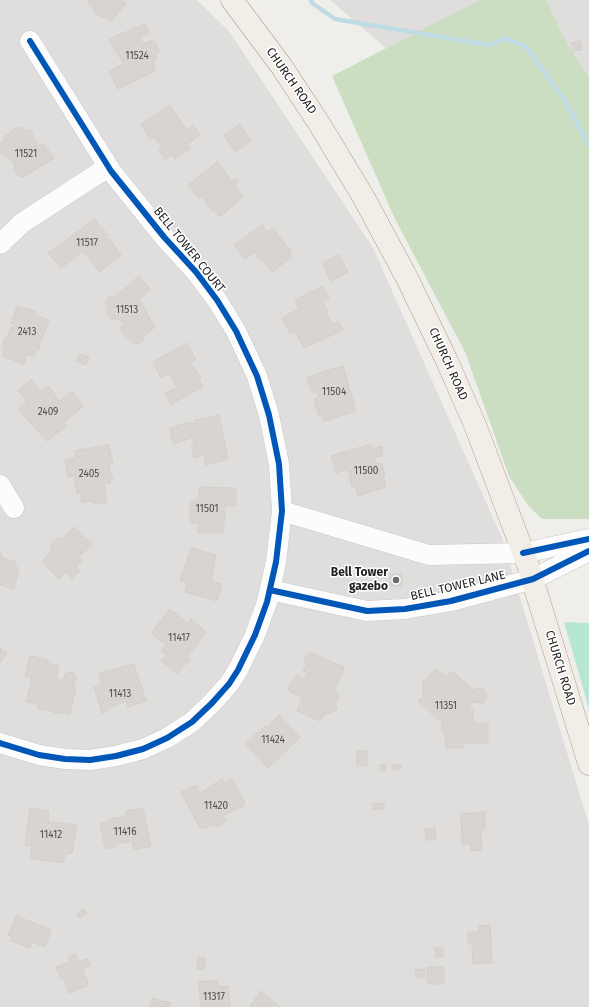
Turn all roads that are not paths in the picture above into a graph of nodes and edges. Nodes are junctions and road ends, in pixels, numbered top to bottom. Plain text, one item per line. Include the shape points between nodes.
1 (232, 0) edge
2 (30, 41) dead end
3 (111, 171) junction
4 (0, 244) edge
5 (0, 485) edge
6 (14, 508) dead end
7 (282, 511) junction
8 (589, 539) edge
9 (589, 552) edge
10 (523, 553) junction
11 (533, 579) junction
12 (270, 590) junction
13 (0, 743) edge
14 (589, 764) edge

1 - 10 main road, CHURCH ROAD via 320,124 408,278 475,425
2 - 3 street, BELL TOWER COURT
3 - 4 street via 105,169 22,223
3 - 7 street, BELL TOWER COURT via 196,272 236,331 257,376 269,415 279,464
5 - 6 street
7 - 10 street, BELL TOWER LANE via 429,555
7 - 12 street, BELL TOWER COURT via 278,553
8 - 10 street, BELL TOWER LANE
9 - 11 street, BELL TOWER LANE
10 - 11 main road, CHURCH ROAD
11 - 12 street, BELL TOWER LANE via 451,601 405,609 368,611
11 - 14 main road, CHURCH ROAD
12 - 13 street, BELL TOWER COURT via 255,635 229,684 192,722 167,738 143,749 90,760 39,755

